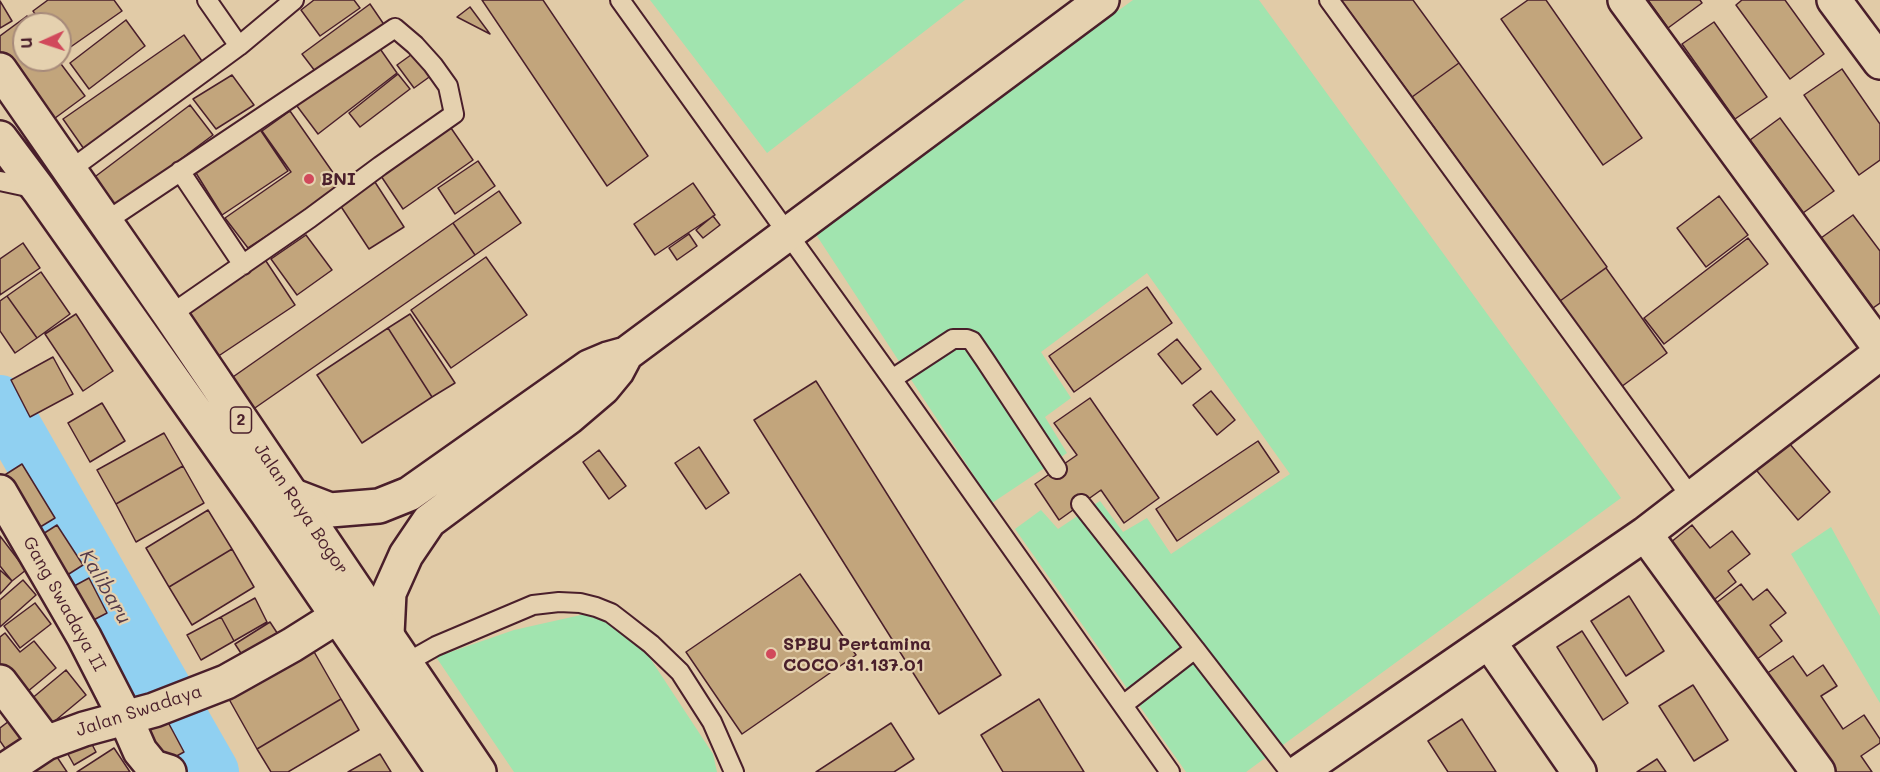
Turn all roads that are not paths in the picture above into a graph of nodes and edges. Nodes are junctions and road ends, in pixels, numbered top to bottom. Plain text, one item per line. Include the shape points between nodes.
1 (207, 0) edge
2 (294, 0) edge
3 (620, 0) edge
4 (1102, 0) edge
5 (1329, 0) edge
6 (1625, 0) edge
7 (1834, 0) edge
8 (239, 45) junction
9 (1880, 62) edge
10 (0, 70) edge
11 (0, 138) edge
12 (70, 170) junction
13 (180, 171) junction
14 (0, 181) edge
15 (39, 189) junction
16 (105, 222) junction
17 (788, 233) junction
18 (243, 265) junction
19 (170, 315) junction
20 (1880, 348) edge
21 (1880, 352) edge
22 (626, 354) junction
23 (892, 379) junction
24 (1057, 469) dead end
25 (0, 492) edge
26 (409, 494) junction
27 (1691, 497) junction
28 (279, 504) junction
29 (1081, 504) dead end
30 (429, 521) junction
31 (1645, 534) junction
32 (338, 616) junction
33 (387, 634) junction
34 (1488, 642) junction
35 (1196, 649) junction
36 (394, 671) junction
37 (0, 682) edge
38 (1122, 705) junction
39 (140, 713) junction
40 (46, 743) junction
41 (2, 772) edge
42 (169, 772) edge
43 (444, 772) edge
44 (479, 772) edge
45 (734, 772) edge
46 (1170, 772) edge
47 (1290, 772) edge
48 (1299, 772) edge
49 (1579, 772) edge
50 (1818, 772) edge

1 - 8 lane
2 - 8 lane
3 - 17 lane
4 - 17 main road
5 - 27 lane
6 - 20 main road
7 - 9 main road
8 - 12 lane
10 - 12 main road, Jalan Raya Bogor / 2
11 - 15 main road, Jalan Raya Bogor / 2
12 - 16 main road, Jalan Raya Bogor / 2
13 - 16 lane
13 - 18 lane
13 - 18 lane via 395,28 415,45 448,86 454,114
14 - 15 lane
15 - 28 main road, Jalan Raya Bogor / 2
16 - 19 main road, Jalan Raya Bogor / 2
17 - 22 main road
17 - 23 lane
18 - 19 lane
19 - 28 main road, Jalan Raya Bogor / 2
21 - 27 main road
22 - 26 main road via 589,367
22 - 30 main road via 603,388 569,417
23 - 24 lane via 952,339 972,341
23 - 38 lane
25 - 39 main road, Gang Swadaya II via 79,628
26 - 28 main road via 379,506 330,510
26 - 30 main road
27 - 31 main road
28 - 32 main road, Jalan Raya Bogor / 2
28 - 33 main road, Jalan Raya Bogor / 2
29 - 35 lane
30 - 33 main road via 406,555 389,593
31 - 34 main road
31 - 50 main road
32 - 36 main road, Jalan Raya Bogor / 2
32 - 39 main road, Jalan Swadaya via 226,682
33 - 36 main road, Jalan Raya Bogor / 2
34 - 48 main road
34 - 49 main road
35 - 38 lane
35 - 47 lane
36 - 43 main road, Jalan Raya Bogor / 2
36 - 44 main road, Jalan Raya Bogor / 2
36 - 45 lane via 436,646 533,605 559,602 596,607 624,623 680,672 712,723
37 - 40 main road
38 - 46 lane
39 - 40 main road, Jalan Swadaya
39 - 42 main road, Gang Swadaya II via 140,752 153,766
40 - 41 main road, Jalan Swadaya

